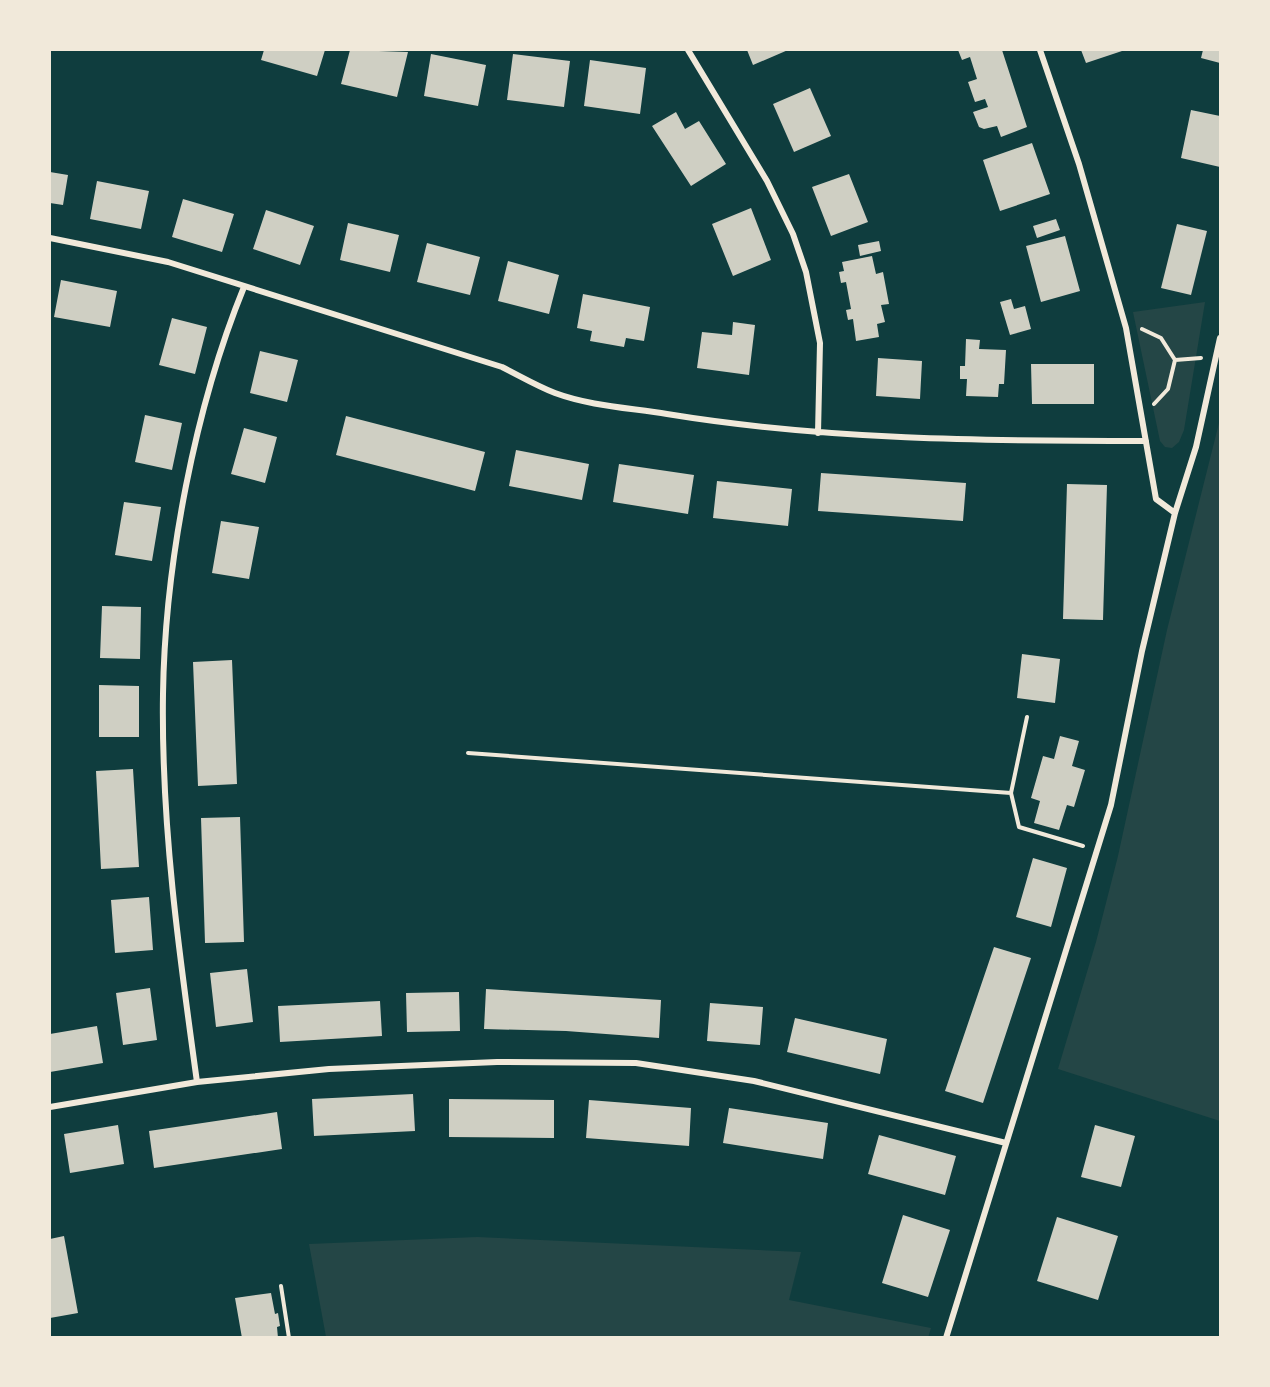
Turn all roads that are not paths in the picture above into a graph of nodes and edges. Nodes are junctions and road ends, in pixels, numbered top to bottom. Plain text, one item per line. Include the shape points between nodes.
1 (688, 50) edge
2 (1040, 50) edge
3 (50, 238) edge
4 (244, 287) junction
5 (1221, 338) edge
6 (818, 433) junction
7 (1146, 441) junction
8 (1175, 513) junction
9 (197, 1082) junction
10 (50, 1107) edge
11 (1006, 1143) junction
12 (946, 1338) edge

1 - 6 street via 767,181 793,234 806,272 820,343
2 - 7 street via 1079,164 1126,328
3 - 4 street via 168,262
4 - 6 street via 502,367 557,394 694,418
4 - 9 street via 200,419 174,564 163,693 169,850
5 - 8 street via 1196,447
6 - 7 street via 966,440
7 - 8 street via 1156,499
8 - 11 street via 1111,805
9 - 10 street
9 - 11 street via 328,1069 486,1062 636,1063 754,1081
11 - 12 street

